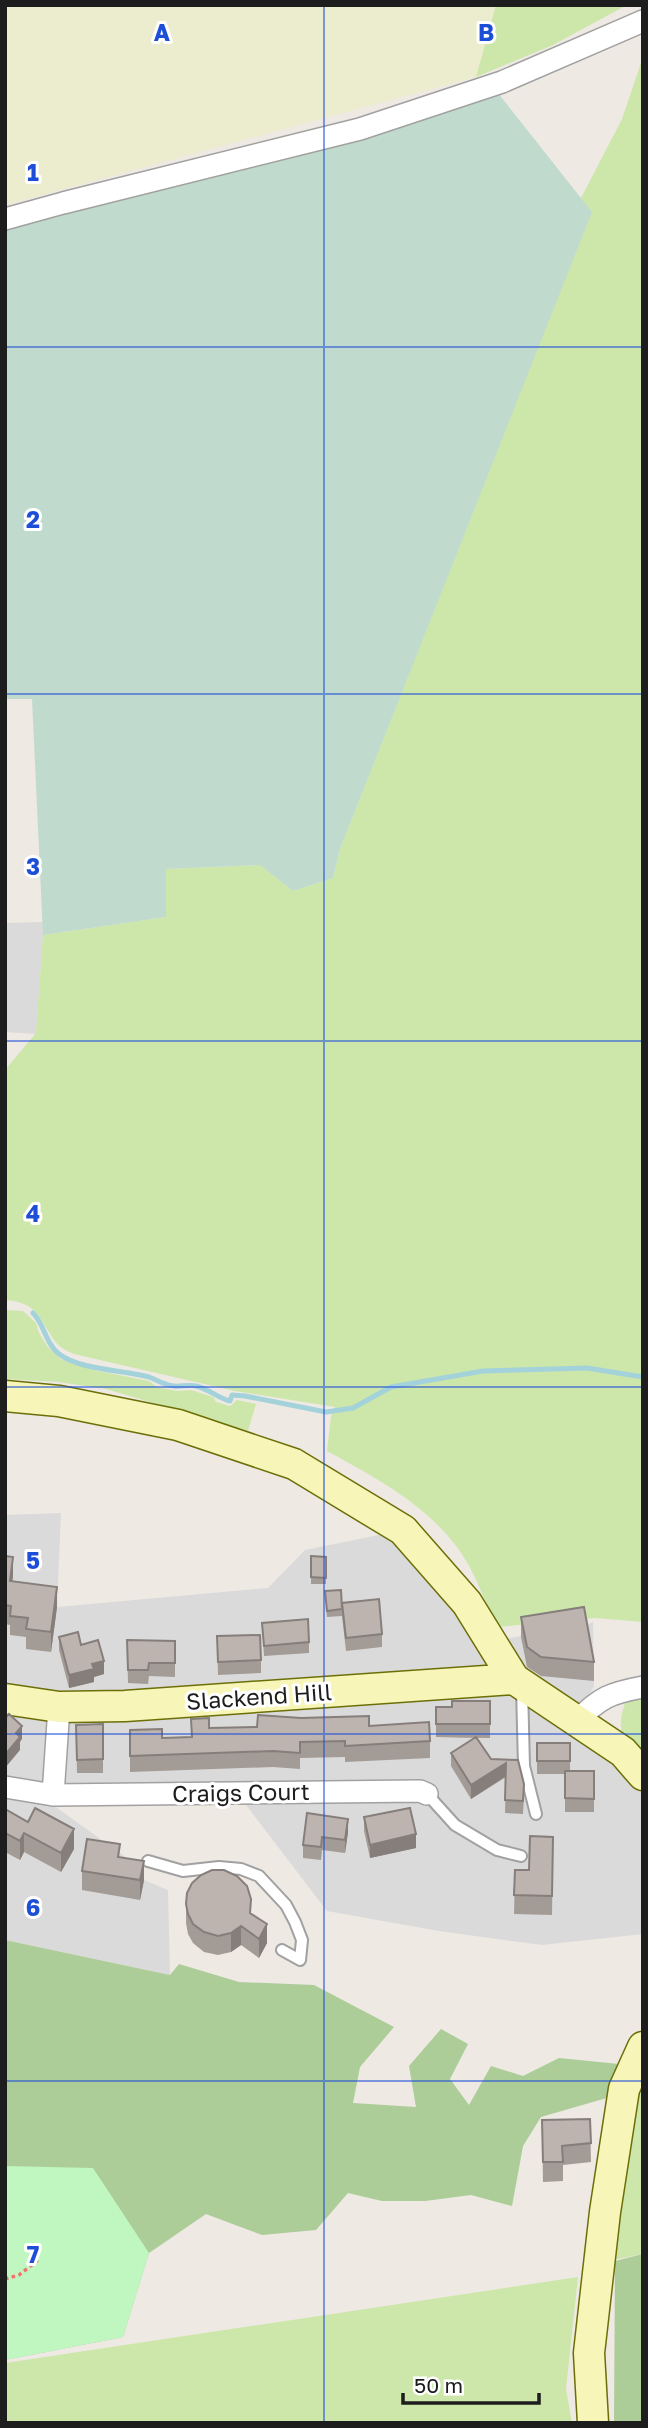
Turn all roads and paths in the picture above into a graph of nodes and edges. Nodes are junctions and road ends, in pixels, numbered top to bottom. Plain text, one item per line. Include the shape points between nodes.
1 (643, 21) edge
2 (5, 219) edge
3 (5, 1396) edge
4 (518, 1681) junction
5 (643, 1687) edge
6 (5, 1699) edge
7 (59, 1707) junction
8 (577, 1721) junction
9 (643, 1775) edge
10 (5, 1787) edge
11 (53, 1794) junction
12 (427, 1794) joint
13 (536, 1814) dead end
14 (521, 1856) dead end
15 (148, 1861) dead end
16 (282, 1950) dead end
17 (643, 2047) edge
18 (38, 2260) dead end
19 (5, 2278) edge
20 (593, 2423) edge

1 - 2 street via 502,82 359,129
3 - 4 main road via 59,1401 178,1425 294,1464 403,1530 467,1603
4 - 7 main road, Slackend Hill
4 - 8 main road
4 - 13 lane via 524,1766
5 - 8 street via 614,1692 593,1704
6 - 7 main road, Slackend Hill
7 - 11 street
8 - 9 main road via 624,1752
10 - 11 street, Craigs Court
11 - 12 street, Craigs Court
12 - 14 lane via 455,1825 497,1850
15 - 16 lane via 183,1871 219,1867 259,1876 286,1905 302,1940 300,1960
17 - 20 main road via 624,2089 605,2212 589,2353
18 - 19 path via 19,2275

